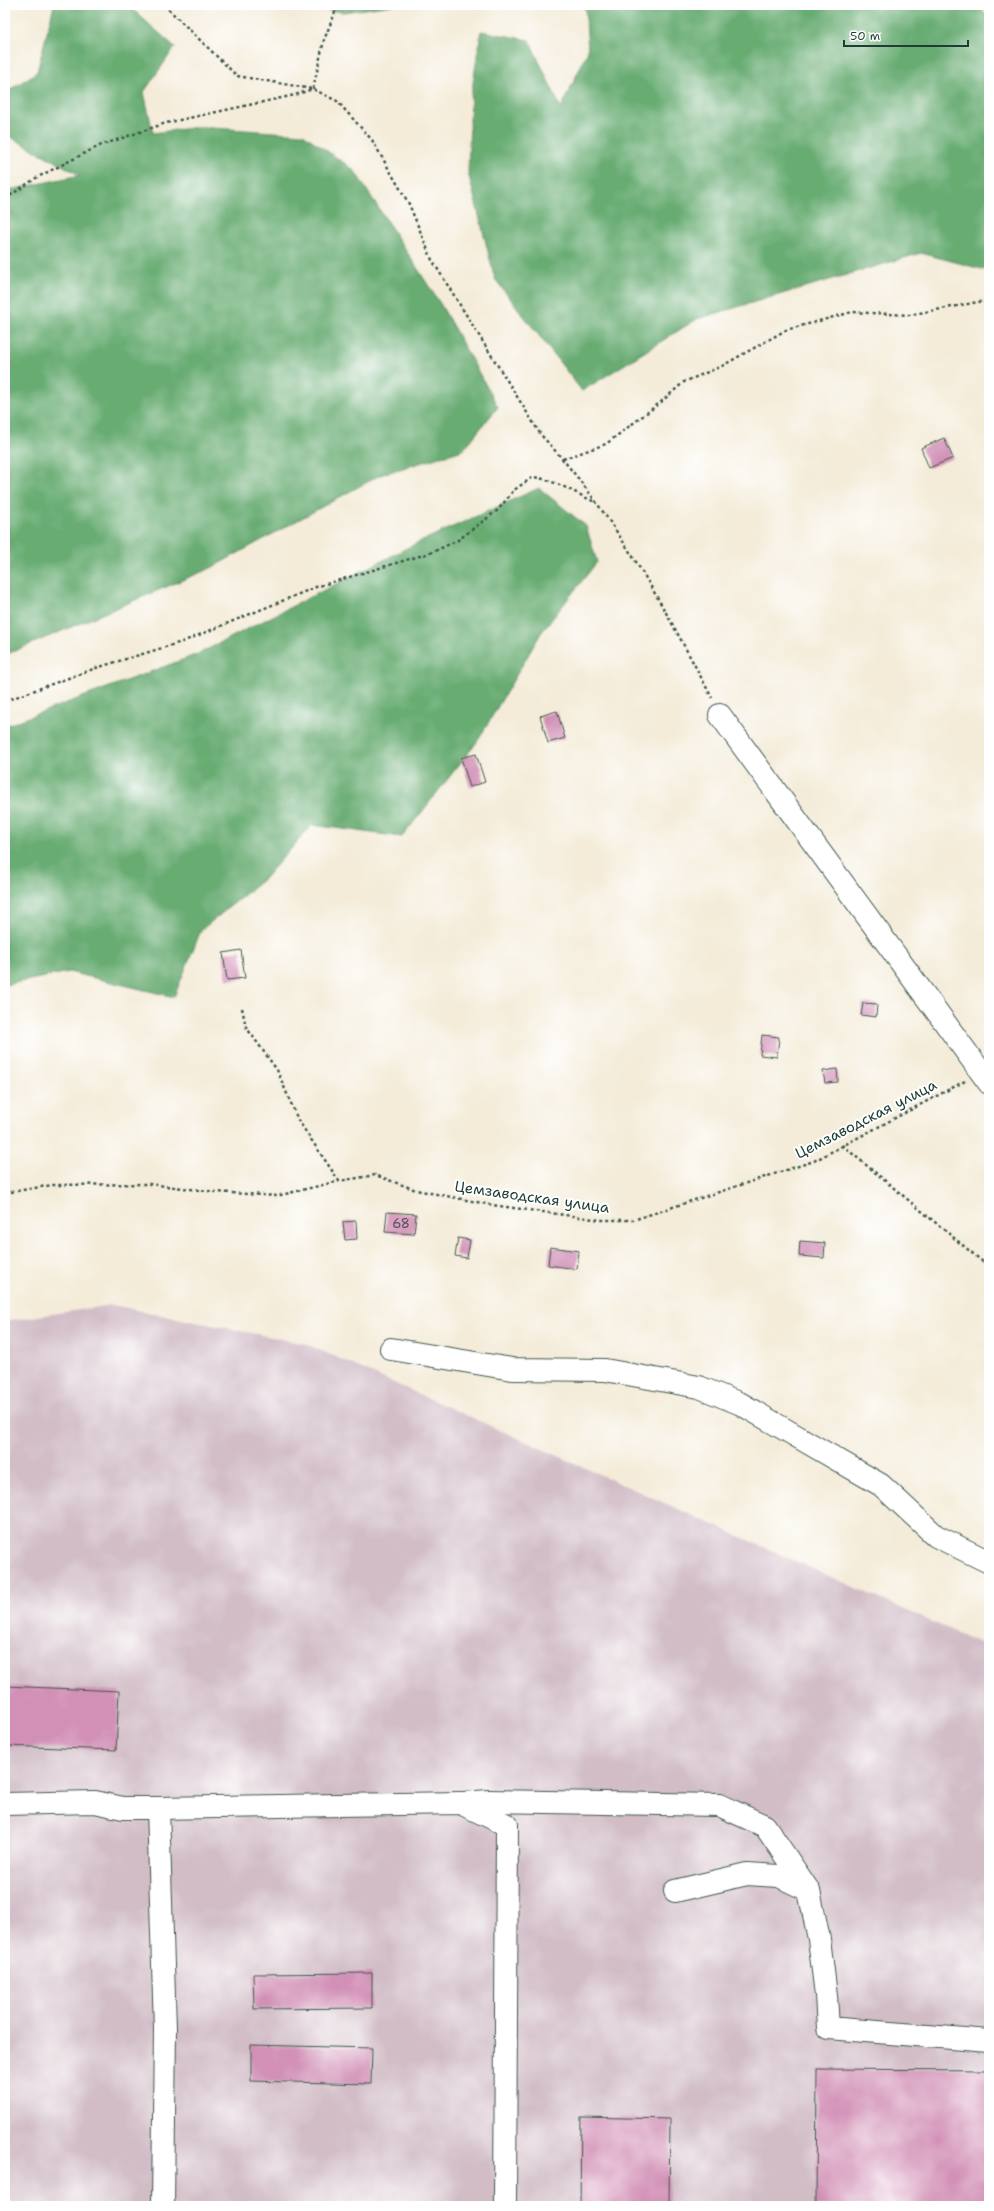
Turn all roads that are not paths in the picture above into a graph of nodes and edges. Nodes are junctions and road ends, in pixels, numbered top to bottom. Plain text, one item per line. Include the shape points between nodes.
1 (720, 715) road end
2 (985, 1078) edge
3 (391, 1349) dead end
4 (989, 1562) edge
5 (460, 1803) junction
6 (5, 1804) edge
7 (158, 1808) junction
8 (675, 1891) dead end
9 (809, 1891) junction
10 (989, 2041) edge
11 (163, 2206) edge
12 (505, 2206) edge

1 - 2 street
3 - 4 street via 512,1369 605,1370 699,1386 741,1404 881,1485 936,1536
5 - 7 street
5 - 9 street via 489,1801 719,1805 765,1826
5 - 12 street via 507,1825
6 - 7 street via 95,1802 123,1808
7 - 11 street via 165,2028
8 - 9 street via 747,1874 779,1876
9 - 10 street via 820,1939 828,2028

